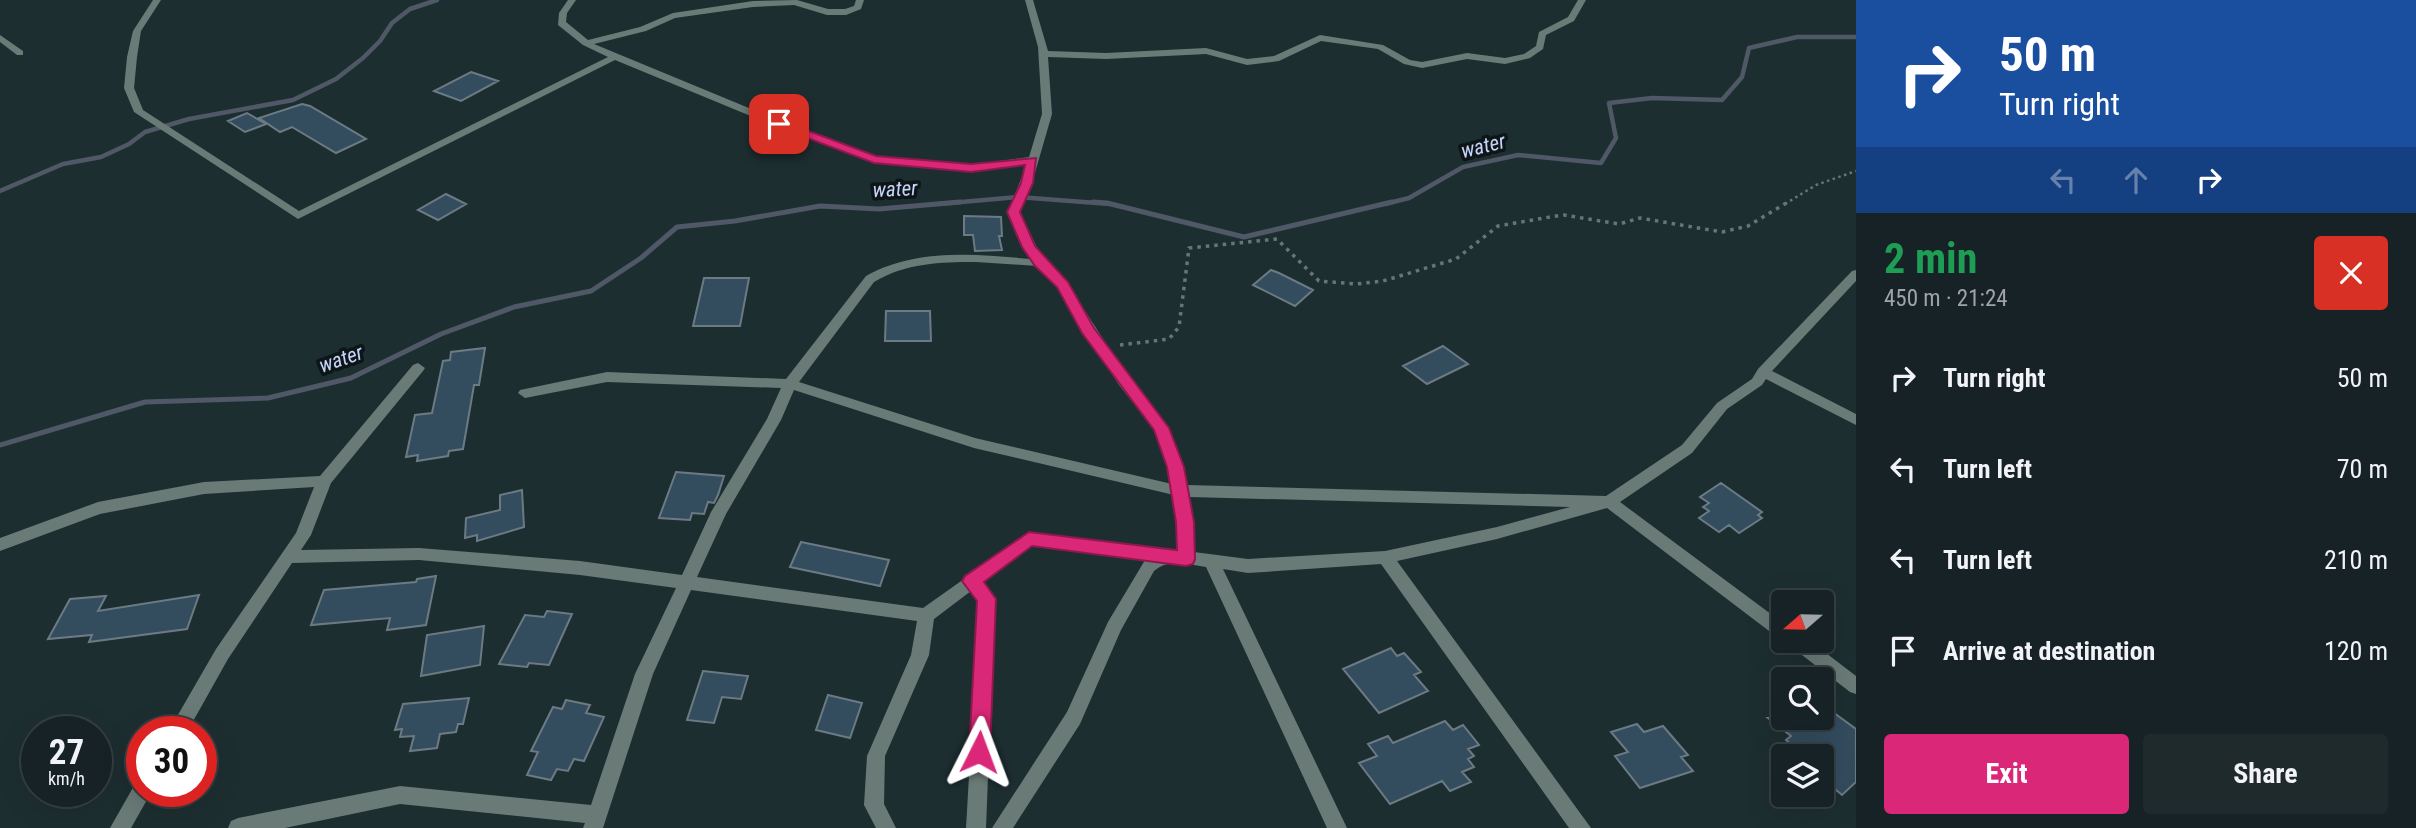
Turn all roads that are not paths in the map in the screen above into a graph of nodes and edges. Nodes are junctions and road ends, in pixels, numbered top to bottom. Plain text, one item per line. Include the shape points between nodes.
1 (157, 0) edge
2 (572, 0) edge
3 (696, 0) edge
4 (860, 0) edge
5 (1029, 0) edge
6 (1582, 0) edge
7 (722, 8) junction
8 (0, 38) edge
9 (586, 43) junction
10 (20, 53) dead end
11 (1043, 54) junction
12 (615, 57) junction
13 (1032, 160) junction
14 (1040, 263) junction
15 (1856, 274) edge
16 (418, 368) dead end
17 (1763, 372) junction
18 (790, 384) junction
19 (525, 393) dead end
20 (1856, 421) edge
21 (324, 481) junction
22 (1180, 491) junction
23 (1609, 502) junction
24 (0, 545) edge
25 (288, 557) junction
26 (1385, 557) junction
27 (1179, 558) junction
28 (1212, 563) junction
29 (971, 581) junction
30 (686, 583) junction
31 (926, 615) junction
32 (1771, 623) edge
33 (1812, 653) edge
34 (1856, 686) edge
35 (186, 716) edge
36 (132, 807) edge
37 (595, 822) edge
38 (120, 828) edge
39 (238, 828) edge
40 (886, 828) edge
41 (976, 828) edge
42 (1002, 828) edge
43 (1337, 828) edge
44 (1581, 828) edge

1 - 12 street via 136,31 129,88 139,113 298,216
2 - 9 street via 561,23
3 - 7 street
4 - 7 street via 858,7 846,12 774,1
5 - 11 street
6 - 11 street via 1571,19 1542,34 1541,47 1505,61 1467,56 1422,65 1380,47 1320,38 1276,59 1247,62 1206,51
7 - 9 street via 673,16 643,29
8 - 10 street
9 - 12 street
11 - 13 street via 1047,114
12 - 13 street via 874,159 971,168
13 - 14 street via 1014,212
14 - 18 street via 974,257 883,270 870,279
14 - 22 street via 1063,285 1101,348 1161,428
15 - 17 street
16 - 21 street
17 - 20 street
17 - 23 street via 1757,382 1723,406 1687,449
18 - 19 street via 607,377
18 - 22 street via 974,443
18 - 30 street
21 - 24 street via 204,488 98,508
21 - 25 street via 303,536
22 - 23 street
22 - 27 street via 1185,522
23 - 26 street
23 - 32 street
25 - 30 street via 419,554
25 - 35 street
26 - 28 street via 1248,566
26 - 44 street
27 - 28 street
27 - 29 street via 1029,539
27 - 42 street via 1158,558 1148,566 1114,627 1074,718
28 - 43 street
29 - 31 street
29 - 41 street via 987,599
30 - 31 street
30 - 37 street via 644,674
31 - 40 street via 920,655 876,756 874,806
33 - 34 street
36 - 38 street
37 - 39 street via 400,795

